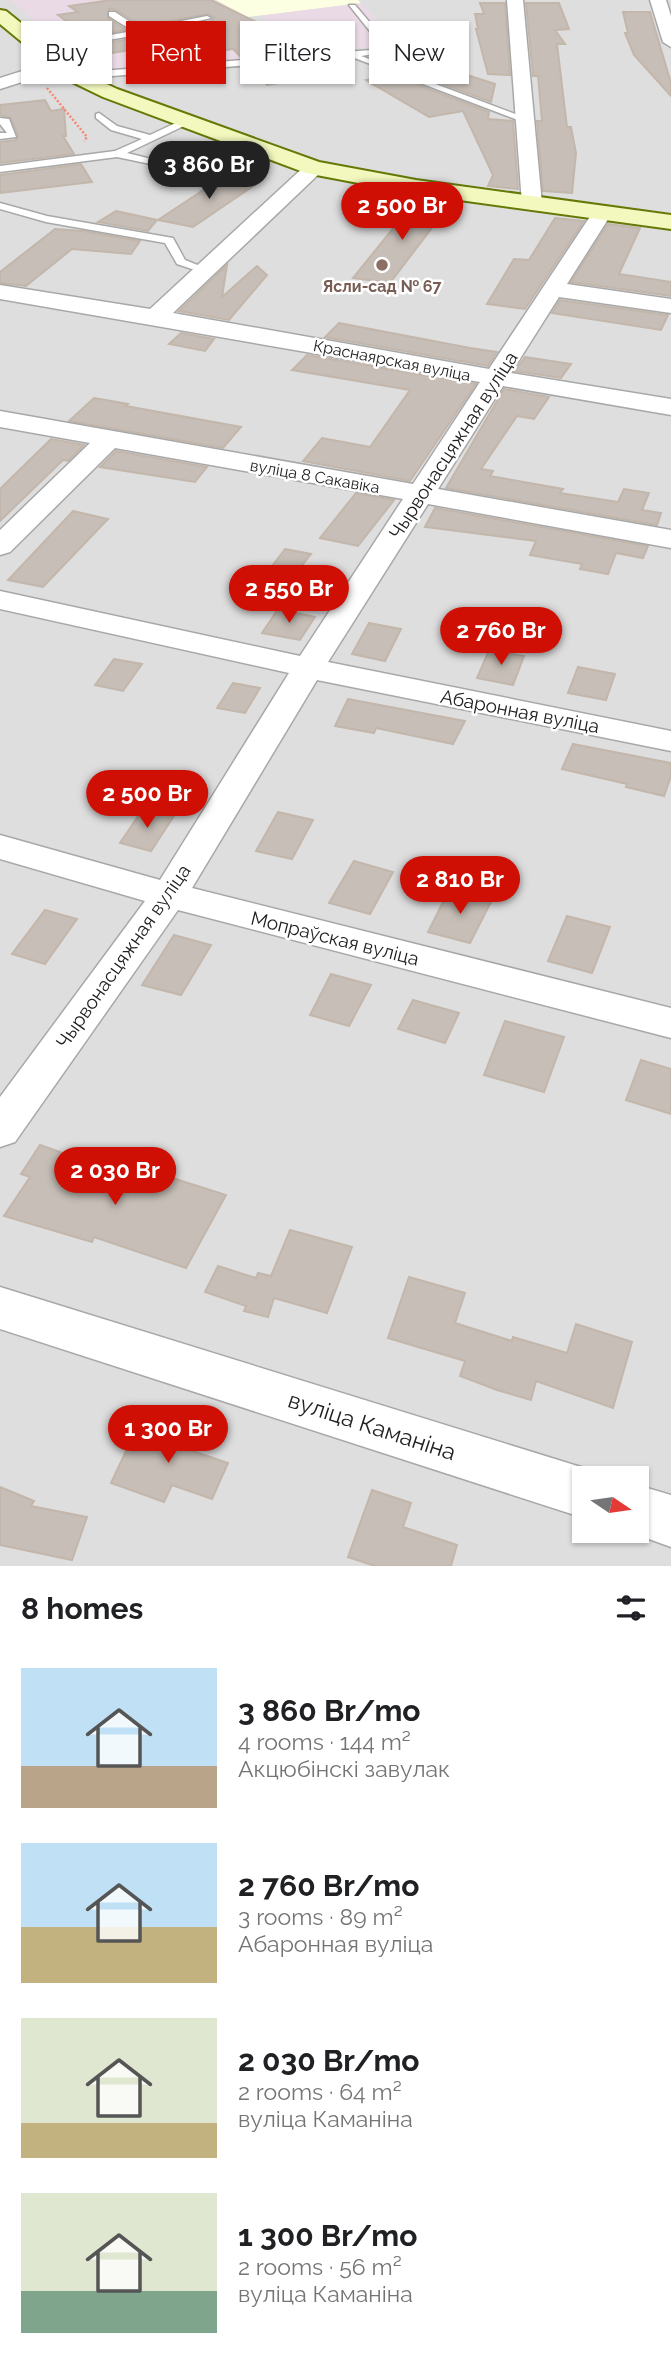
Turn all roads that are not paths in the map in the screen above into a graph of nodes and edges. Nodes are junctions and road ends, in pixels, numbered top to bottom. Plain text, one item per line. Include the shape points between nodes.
1 (515, 0) edge
2 (658, 0) edge
3 (352, 7) dead end
4 (112, 13) dead end
5 (0, 15) edge
6 (207, 18) dead end
7 (193, 21) edge
8 (126, 22) edge
9 (21, 32) edge
10 (671, 42) edge
11 (355, 54) edge
12 (355, 57) edge
13 (240, 61) edge
14 (112, 68) edge
15 (21, 78) edge
16 (94, 84) edge
17 (0, 85) edge
18 (99, 116) dead end
19 (526, 120) junction
20 (0, 121) edge
21 (185, 122) junction
22 (0, 136) edge
23 (151, 138) junction
24 (117, 153) junction
25 (179, 167) dead end
26 (314, 168) junction
27 (0, 169) edge
28 (532, 204) junction
29 (0, 206) edge
30 (602, 213) junction
31 (671, 222) edge
32 (204, 270) junction
33 (554, 289) junction
34 (0, 292) edge
35 (671, 306) edge
36 (156, 316) junction
37 (496, 379) junction
38 (671, 407) edge
39 (0, 419) edge
40 (110, 438) junction
41 (421, 495) junction
42 (671, 539) edge
43 (0, 546) edge
44 (0, 600) edge
45 (308, 668) junction
46 (671, 741) edge
47 (0, 847) edge
48 (169, 895) junction
49 (671, 1023) edge
50 (0, 1130) edge
51 (0, 1308) edge
52 (572, 1489) edge
53 (649, 1514) edge
54 (671, 1521) edge

1 - 19 street
2 - 10 street
3 - 11 lane via 390,51
4 - 8 lane
5 - 9 street
6 - 7 lane
12 - 19 lane
13 - 14 lane
15 - 17 street
16 - 21 street
18 - 23 lane via 114,128
19 - 28 street
20 - 22 lane via 6,121 13,135
21 - 23 lane
21 - 26 street
23 - 24 lane
24 - 25 lane
24 - 27 lane
26 - 28 street
26 - 32 street
28 - 30 street
29 - 32 lane via 46,219 169,240 181,262
30 - 31 street
30 - 33 street, Чырвонасцяжная вуліца
32 - 36 street
33 - 35 street
33 - 37 street, Чырвонасцяжная вуліца
34 - 36 street, Краснаярская вуліца
36 - 37 street, Краснаярская вуліца
37 - 38 street, Краснаярская вуліца
37 - 41 street, Чырвонасцяжная вуліца
39 - 40 street, вуліца 8 Сакавіка
40 - 41 street, вуліца 8 Сакавіка
40 - 43 street
41 - 42 street, вуліца 8 Сакавіка
41 - 45 street, Чырвонасцяжная вуліца
44 - 45 street, Абаронная вуліца
45 - 46 street, Абаронная вуліца
45 - 48 street, Чырвонасцяжная вуліца
47 - 48 street, Мопраўская вуліца
48 - 49 street, Мопраўская вуліца
48 - 50 street, Чырвонасцяжная вуліца
51 - 52 street, вуліца Каманіна
53 - 54 street

